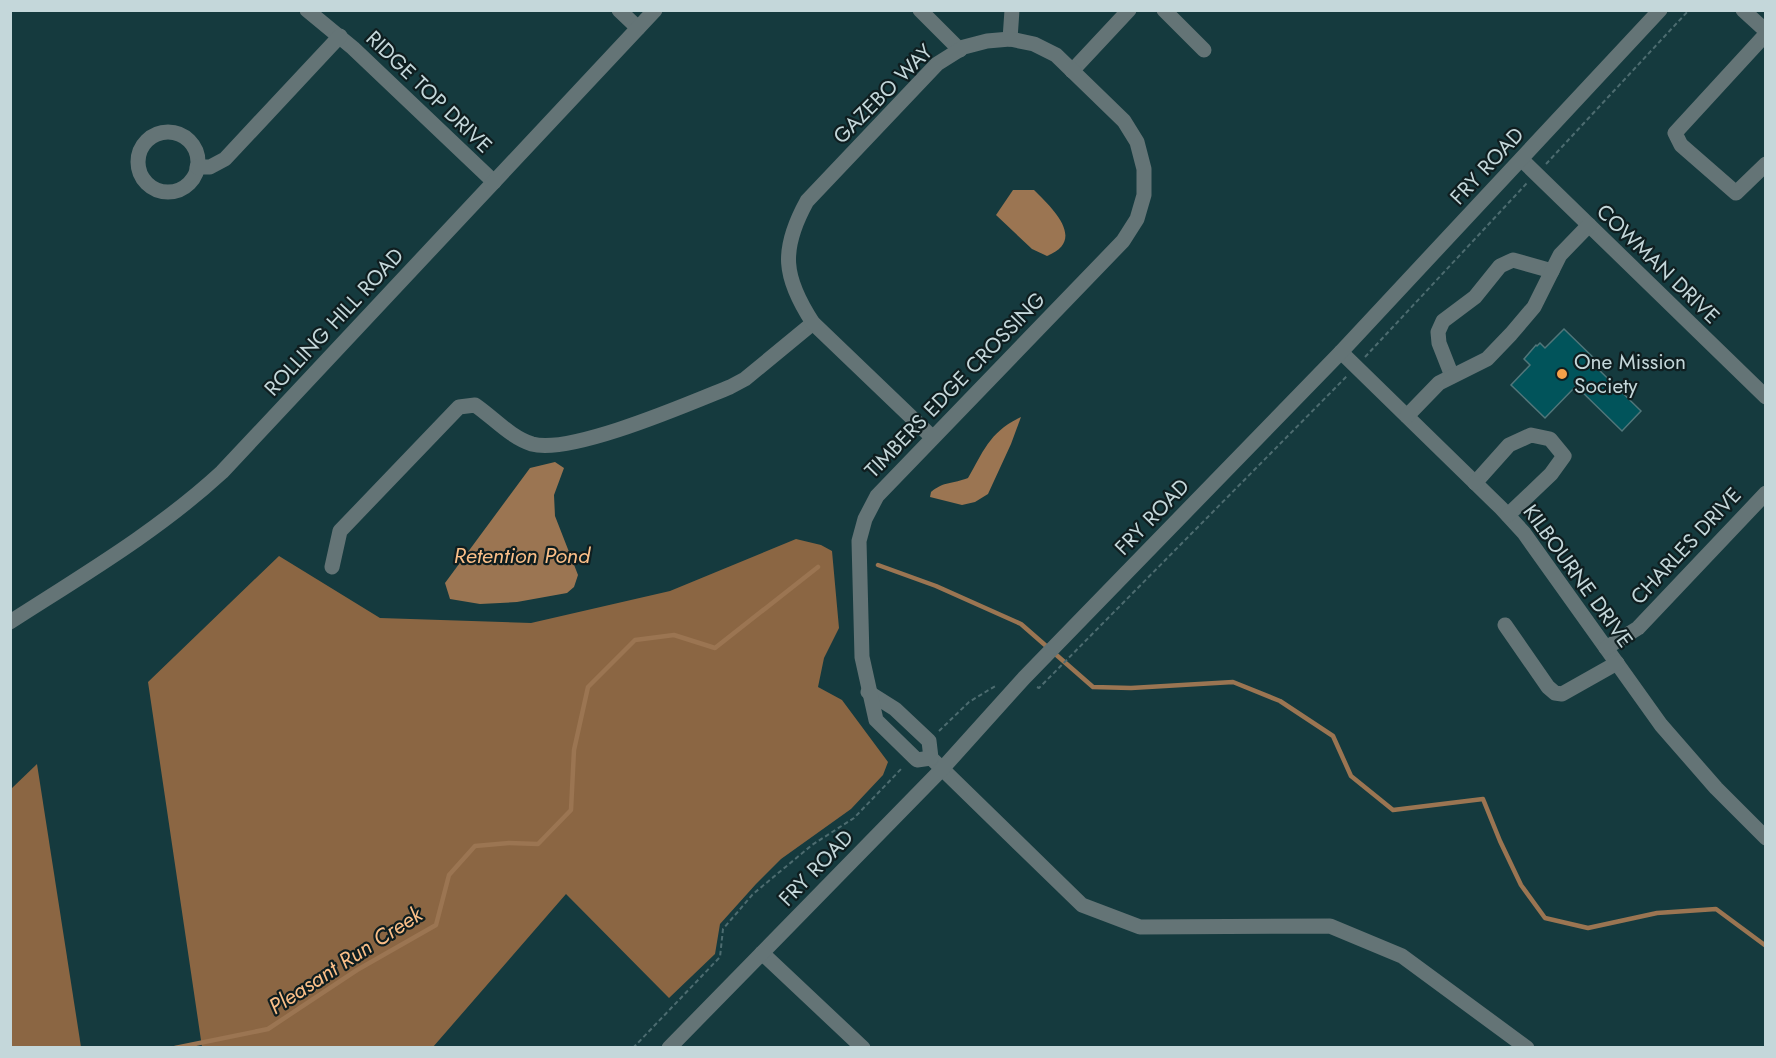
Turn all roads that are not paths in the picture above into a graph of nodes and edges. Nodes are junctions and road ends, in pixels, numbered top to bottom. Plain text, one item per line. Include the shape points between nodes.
1 (307, 10) edge
2 (619, 10) edge
3 (655, 10) edge
4 (920, 10) edge
5 (1012, 10) edge
6 (1129, 10) edge
7 (1164, 10) edge
8 (1660, 10) edge
9 (1759, 21) edge
10 (638, 28) junction
11 (339, 36) junction
12 (1010, 39) junction
13 (960, 50) junction
14 (1204, 50) dead end
15 (1072, 71) junction
16 (1522, 160) junction
17 (1766, 164) edge
18 (197, 167) dead end
19 (1144, 169) joint
20 (494, 182) junction
21 (1589, 225) junction
22 (1552, 271) junction
23 (813, 323) junction
24 (1341, 352) junction
25 (1452, 376) junction
26 (1766, 397) edge
27 (1407, 416) junction
28 (933, 438) junction
29 (1475, 483) junction
30 (1766, 493) edge
31 (1508, 515) junction
32 (332, 567) dead end
33 (10, 622) edge
34 (1505, 625) dead end
35 (1606, 648) junction
36 (1617, 663) junction
37 (868, 692) junction
38 (931, 758) junction
39 (942, 769) junction
40 (1766, 838) edge
41 (762, 953) junction
42 (669, 1047) edge
43 (863, 1047) edge
44 (1527, 1047) edge

1 - 11 street, RIDGE TOP DRIVE
2 - 10 street
3 - 10 street, ROLLING HILL ROAD
4 - 13 street
5 - 12 street
6 - 15 street
7 - 14 street
8 - 16 street, FRY ROAD
9 - 17 street via 1675,133 1680,145 1736,194
10 - 20 street, ROLLING HILL ROAD
11 - 18 street via 225,159 210,167
11 - 20 street, RIDGE TOP DRIVE
12 - 13 street, GAZEBO WAY
12 - 15 street, GAZEBO WAY via 1034,44 1056,55
13 - 23 street, GAZEBO WAY via 938,64 807,201 795,223 788,248 789,275
15 - 19 street, GAZEBO WAY via 1124,121 1137,142
16 - 21 street, COWMAN DRIVE
16 - 24 street, FRY ROAD
19 - 28 street, TIMBERS EDGE CROSSING via 1144,195 1137,219 1123,241
20 - 33 street, ROLLING HILL ROAD via 205,488 149,531
21 - 22 street via 1560,255
21 - 26 street, COWMAN DRIVE
22 - 25 street via 1534,307 1511,334 1487,359
22 - 25 street via 1512,260 1500,266 1475,297 1443,321 1439,343
23 - 28 street, GAZEBO WAY
23 - 32 street via 730,387 618,430 551,446 517,438 476,405 459,407 340,531
24 - 27 street, KILBOURNE DRIVE
24 - 39 street, FRY ROAD via 1024,678
25 - 27 street via 1439,383
27 - 29 street, KILBOURNE DRIVE
28 - 37 street, TIMBERS EDGE CROSSING via 877,496 859,541 862,657
29 - 31 street, KILBOURNE DRIVE
29 - 31 street via 1509,445 1530,435 1550,439 1564,456
30 - 35 street, CHARLES DRIVE via 1638,628
31 - 35 street, KILBOURNE DRIVE
34 - 36 street via 1555,693 1562,694
35 - 36 street, KILBOURNE DRIVE
36 - 40 street, KILBOURNE DRIVE via 1677,745
37 - 38 street via 895,709 929,741
37 - 38 street, TIMBERS EDGE CROSSING via 876,720 917,760
38 - 39 street
39 - 41 street, FRY ROAD
39 - 44 street via 1082,905 1140,927 1330,926 1402,956
41 - 42 street, FRY ROAD
41 - 43 street

